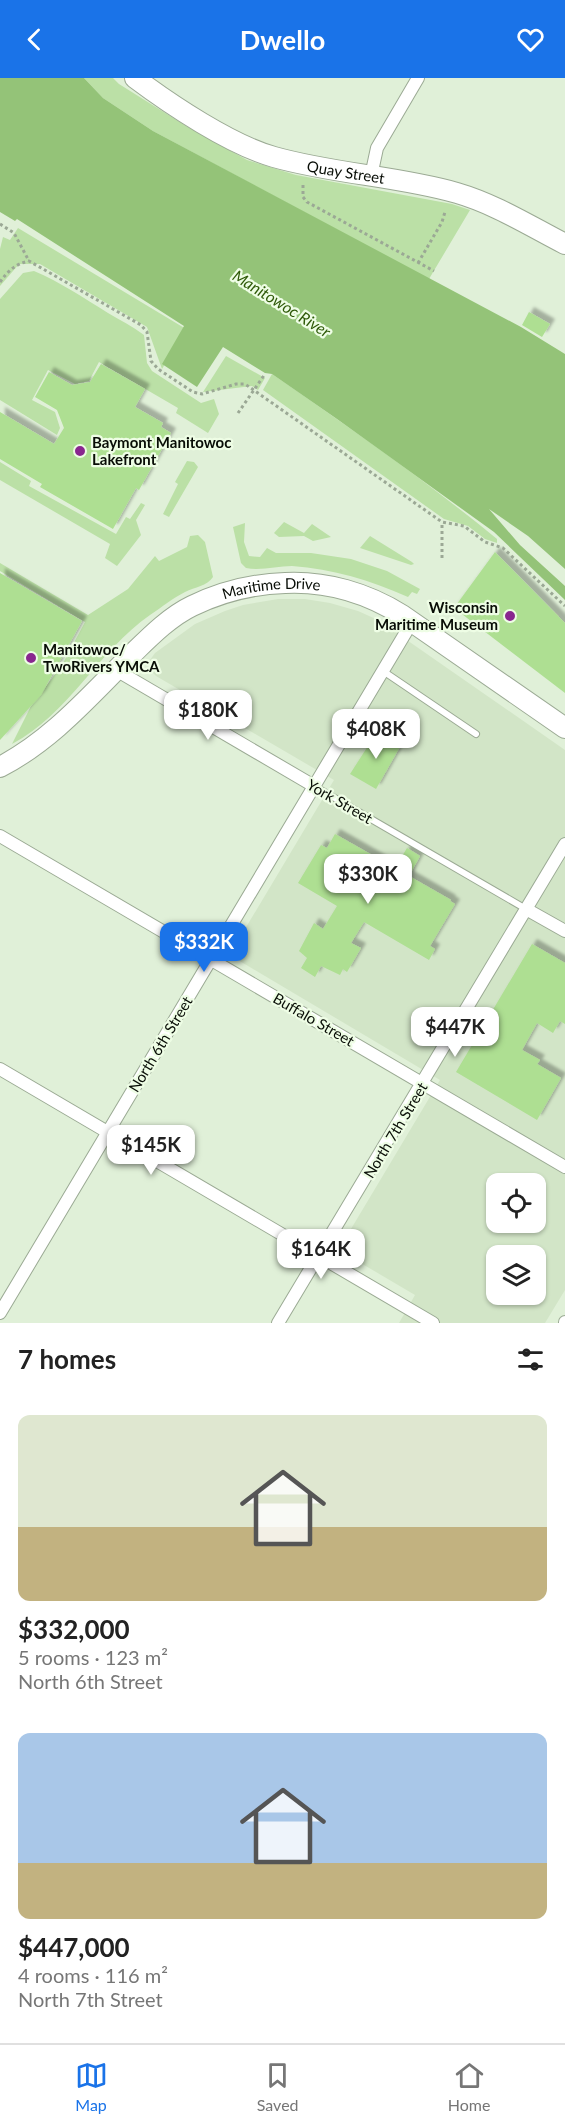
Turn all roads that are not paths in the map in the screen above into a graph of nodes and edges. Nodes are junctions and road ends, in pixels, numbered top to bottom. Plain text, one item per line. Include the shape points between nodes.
1 (135, 78) edge
2 (418, 78) edge
3 (371, 176) junction
4 (565, 244) edge
5 (412, 622) junction
6 (116, 670) junction
7 (383, 671) junction
8 (565, 728) edge
9 (476, 734) dead end
10 (0, 767) edge
11 (314, 786) junction
12 (0, 836) edge
13 (565, 844) edge
14 (526, 909) junction
15 (565, 932) edge
16 (211, 959) junction
17 (0, 1070) edge
18 (423, 1084) junction
19 (107, 1132) junction
20 (565, 1167) edge
21 (318, 1256) junction
22 (0, 1313) edge
23 (278, 1323) edge
24 (433, 1323) edge

1 - 3 main road, Quay Street via 246,146 300,164
2 - 3 street via 377,148
3 - 4 main road, Quay Street via 458,193
5 - 6 main road, Maritime Drive via 384,604 348,590 302,583 266,584 231,591 190,607
5 - 7 street, North 6th Street
5 - 8 main road, Maritime Drive
6 - 10 main road, Maritime Drive via 57,729
6 - 11 street, York Street
7 - 9 lane
7 - 11 street, North 6th Street
11 - 14 lane, York Street
11 - 16 street, North 6th Street
12 - 16 street, Buffalo Street
13 - 14 street, North 7th Street
14 - 15 street, York Street
14 - 18 street, North 7th Street
16 - 18 street, Buffalo Street
16 - 19 street, North 6th Street
17 - 19 street
18 - 20 street, Buffalo Street
18 - 21 street, North 7th Street
19 - 21 street
19 - 22 street, North 6th Street
21 - 23 street, North 7th Street
21 - 24 street

